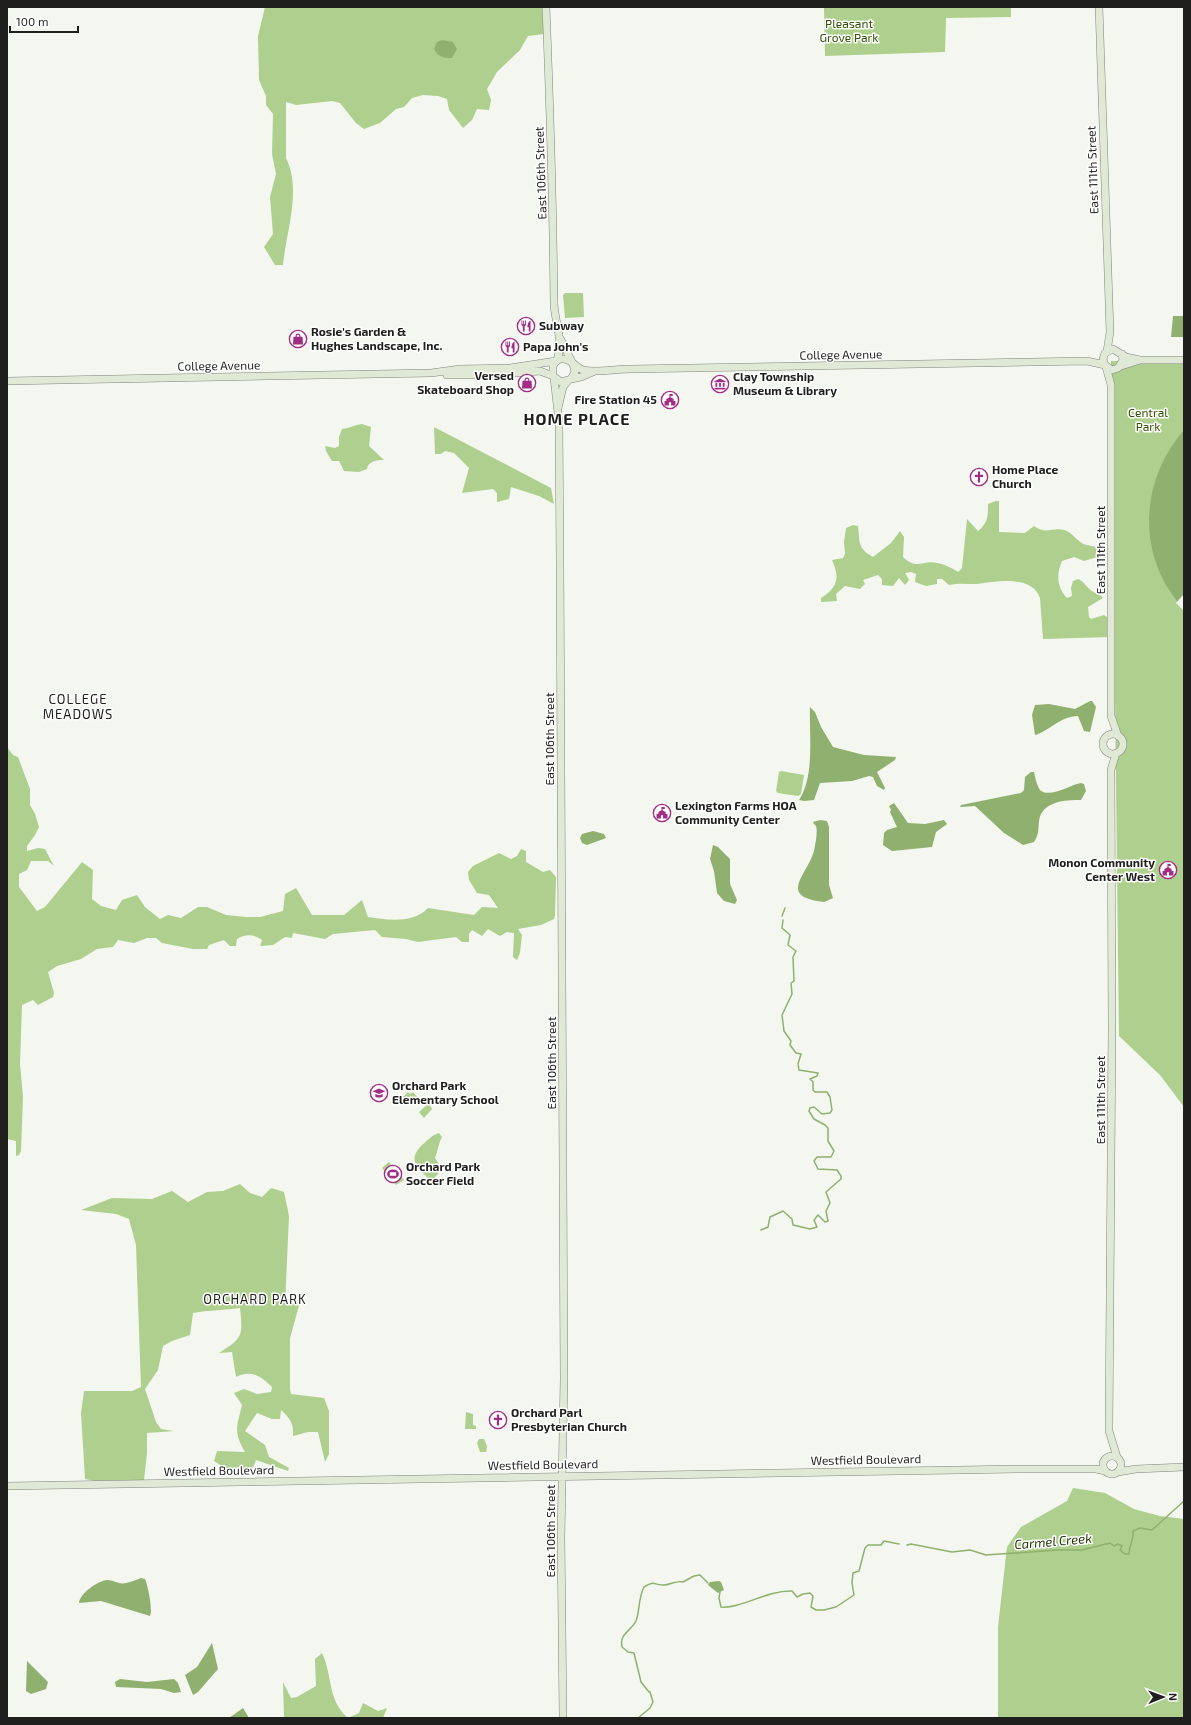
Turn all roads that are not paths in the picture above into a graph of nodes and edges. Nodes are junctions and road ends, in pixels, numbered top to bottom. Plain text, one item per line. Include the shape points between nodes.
1 (546, 7) edge
2 (1098, 7) edge
3 (1110, 332) junction
4 (560, 338) junction
5 (1106, 352) junction
6 (1120, 352) junction
7 (1140, 360) junction
8 (1184, 360) edge
9 (557, 361) junction
10 (1086, 361) junction
11 (572, 363) junction
12 (1105, 366) junction
13 (1120, 367) junction
14 (595, 371) junction
15 (431, 373) junction
16 (554, 377) junction
17 (569, 380) junction
18 (7, 381) edge
19 (1111, 385) junction
20 (558, 408) junction
21 (1111, 716) junction
22 (1118, 736) junction
23 (1106, 737) junction
24 (1106, 751) junction
25 (1116, 753) junction
26 (1111, 770) junction
27 (1109, 1431) junction
28 (1118, 1458) junction
29 (1105, 1459) junction
30 (1184, 1467) edge
31 (1078, 1469) junction
32 (1136, 1469) junction
33 (1105, 1471) junction
34 (1118, 1472) junction
35 (563, 1476) junction
36 (7, 1486) edge
37 (564, 1718) edge

1 - 4 main road, East 106th Street via 555,265 554,308
2 - 3 main road, East 111th Street
3 - 5 main road, East 111th Street
3 - 6 main road, East 111th Street
4 - 9 main road, East 106th Street
4 - 11 main road, East 106th Street
5 - 6 main road via 1113,349
5 - 10 main road, College Avenue
5 - 12 main road via 1103,359
6 - 7 main road
6 - 13 main road via 1123,360
7 - 8 main road
7 - 13 main road
9 - 11 main road via 565,359
9 - 15 main road, College Avenue via 510,368
9 - 16 main road via 552,368
10 - 12 main road, College Avenue
10 - 14 main road, College Avenue
11 - 14 main road, College Avenue via 584,370
11 - 17 main road via 575,372
12 - 13 main road via 1112,370
12 - 19 main road, East 111th Street
13 - 19 main road, East 111th Street
14 - 17 main road, College Avenue
15 - 16 main road, College Avenue via 494,375 540,371
15 - 18 main road, College Avenue
16 - 17 main road via 561,382
16 - 20 main road, East 106th Street
17 - 20 main road, East 106th Street via 563,387
19 - 21 main road, East 111th Street
20 - 35 main road, East 106th Street
21 - 22 main road, East 111th Street
21 - 23 main road, East 111th Street
22 - 23 main road via 1112,734
22 - 25 main road via 1122,744
23 - 24 main road via 1103,745
24 - 25 main road
24 - 26 main road, East 111th Street
25 - 26 main road, East 111th Street
26 - 27 main road, East 111th Street
27 - 28 main road, East 111th Street
27 - 29 main road, East 111th Street
28 - 29 main road
28 - 32 main road
28 - 34 main road via 1121,1466
29 - 31 main road, Westfield Boulevard
29 - 33 main road
30 - 32 main road
31 - 33 main road, Westfield Boulevard
31 - 35 main road, Westfield Boulevard
32 - 34 main road
33 - 34 main road via 1111,1474
35 - 36 main road, Westfield Boulevard
35 - 37 main road, East 106th Street via 561,1538

